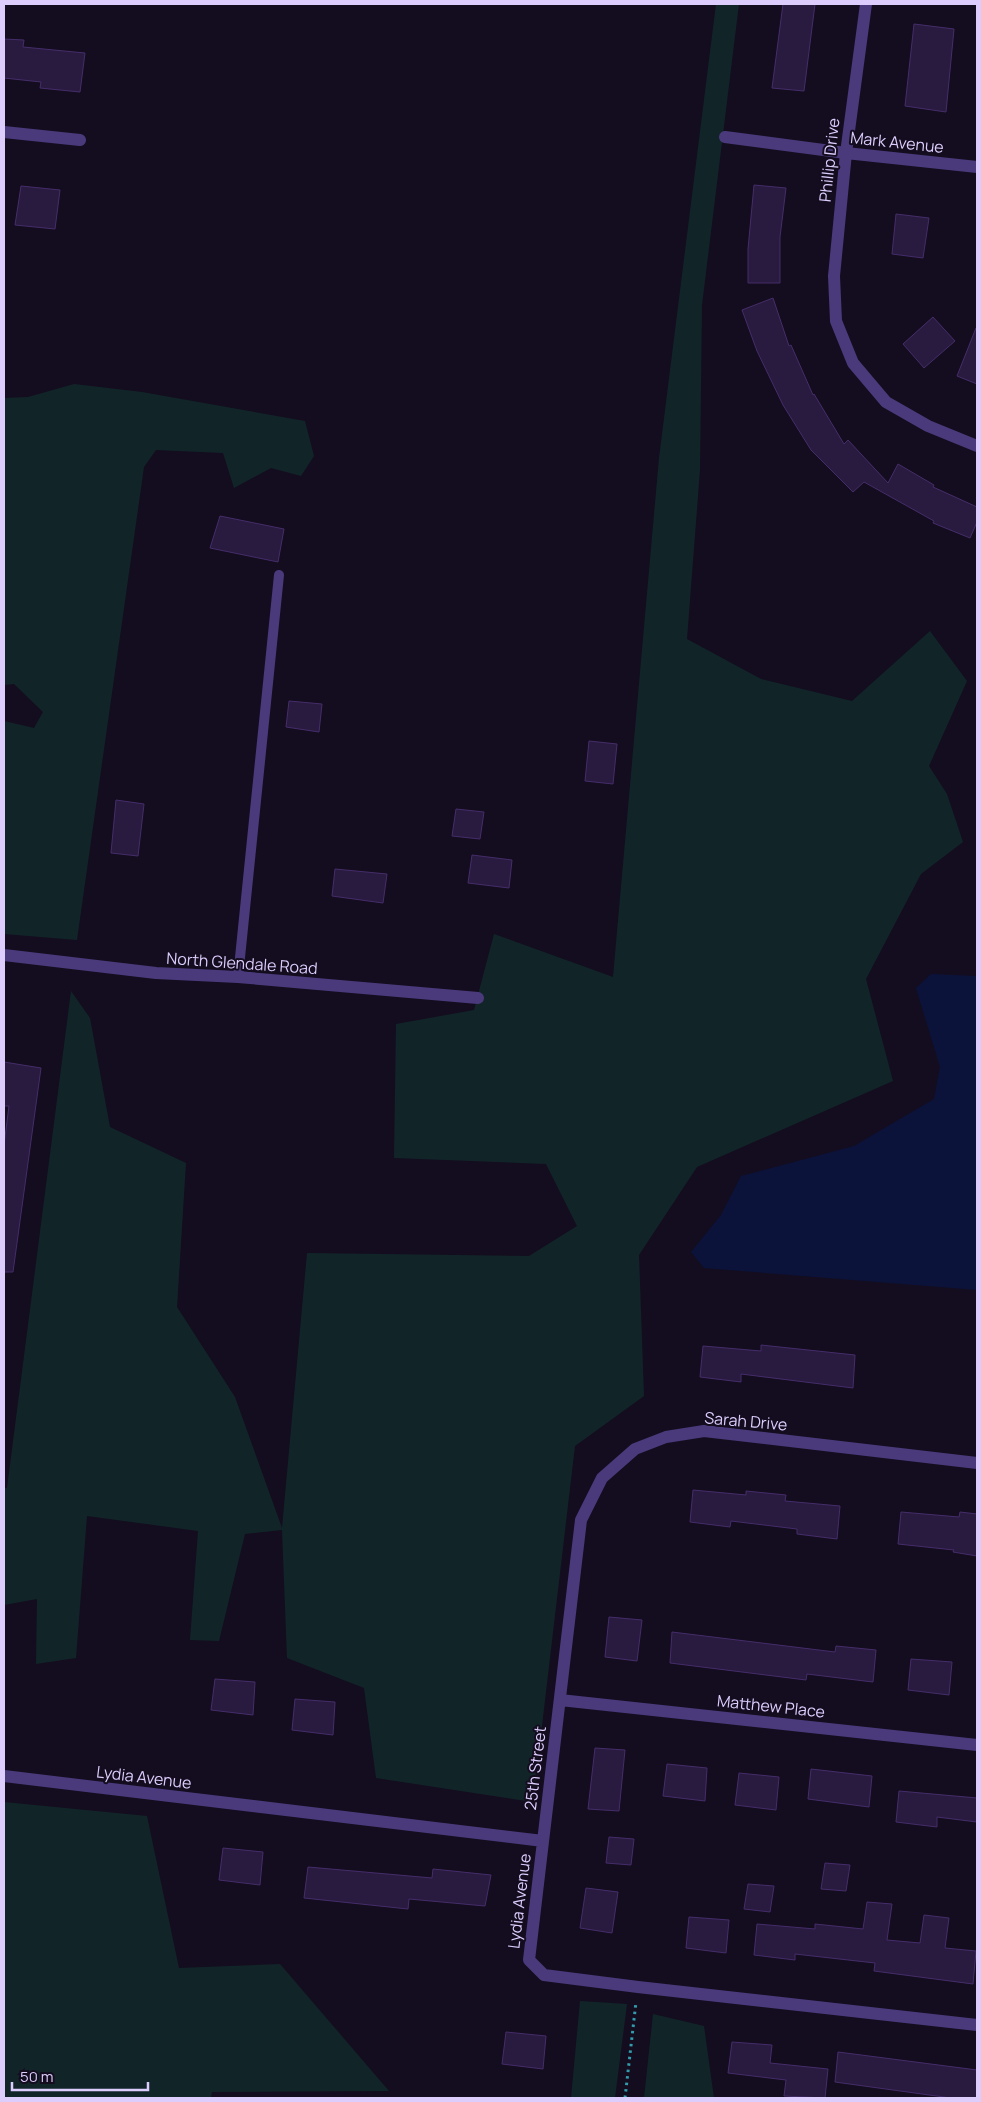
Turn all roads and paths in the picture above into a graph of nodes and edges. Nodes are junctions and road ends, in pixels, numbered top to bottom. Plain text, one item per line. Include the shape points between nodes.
1 (866, 4) edge
2 (4, 132) edge
3 (725, 137) dead end
4 (80, 140) dead end
5 (846, 153) junction
6 (977, 167) edge
7 (977, 446) edge
8 (279, 575) dead end
9 (4, 955) edge
10 (238, 978) junction
11 (478, 998) dead end
12 (977, 1463) edge
13 (560, 1700) junction
14 (977, 1745) edge
15 (4, 1776) edge
16 (542, 1841) junction
17 (638, 1987) junction
18 (977, 2024) edge
19 (625, 2098) edge

1 - 5 street, Phillip Drive
2 - 4 street
3 - 5 street, Mark Avenue
5 - 6 street, Mark Avenue
5 - 7 street, Phillip Drive via 834,276 836,321 853,363 886,402 928,426
8 - 10 lane
9 - 10 street, North Glendale Road via 156,973
10 - 11 street, North Glendale Road
12 - 13 street, Sarah Drive via 704,1431 666,1437 635,1449 602,1478 581,1520
13 - 14 street, Matthew Place
13 - 16 street, 25th Street
15 - 16 street, Lydia Avenue
16 - 17 street, Lydia Avenue via 528,1960 544,1974
17 - 18 street, Lydia Avenue
17 - 19 path

